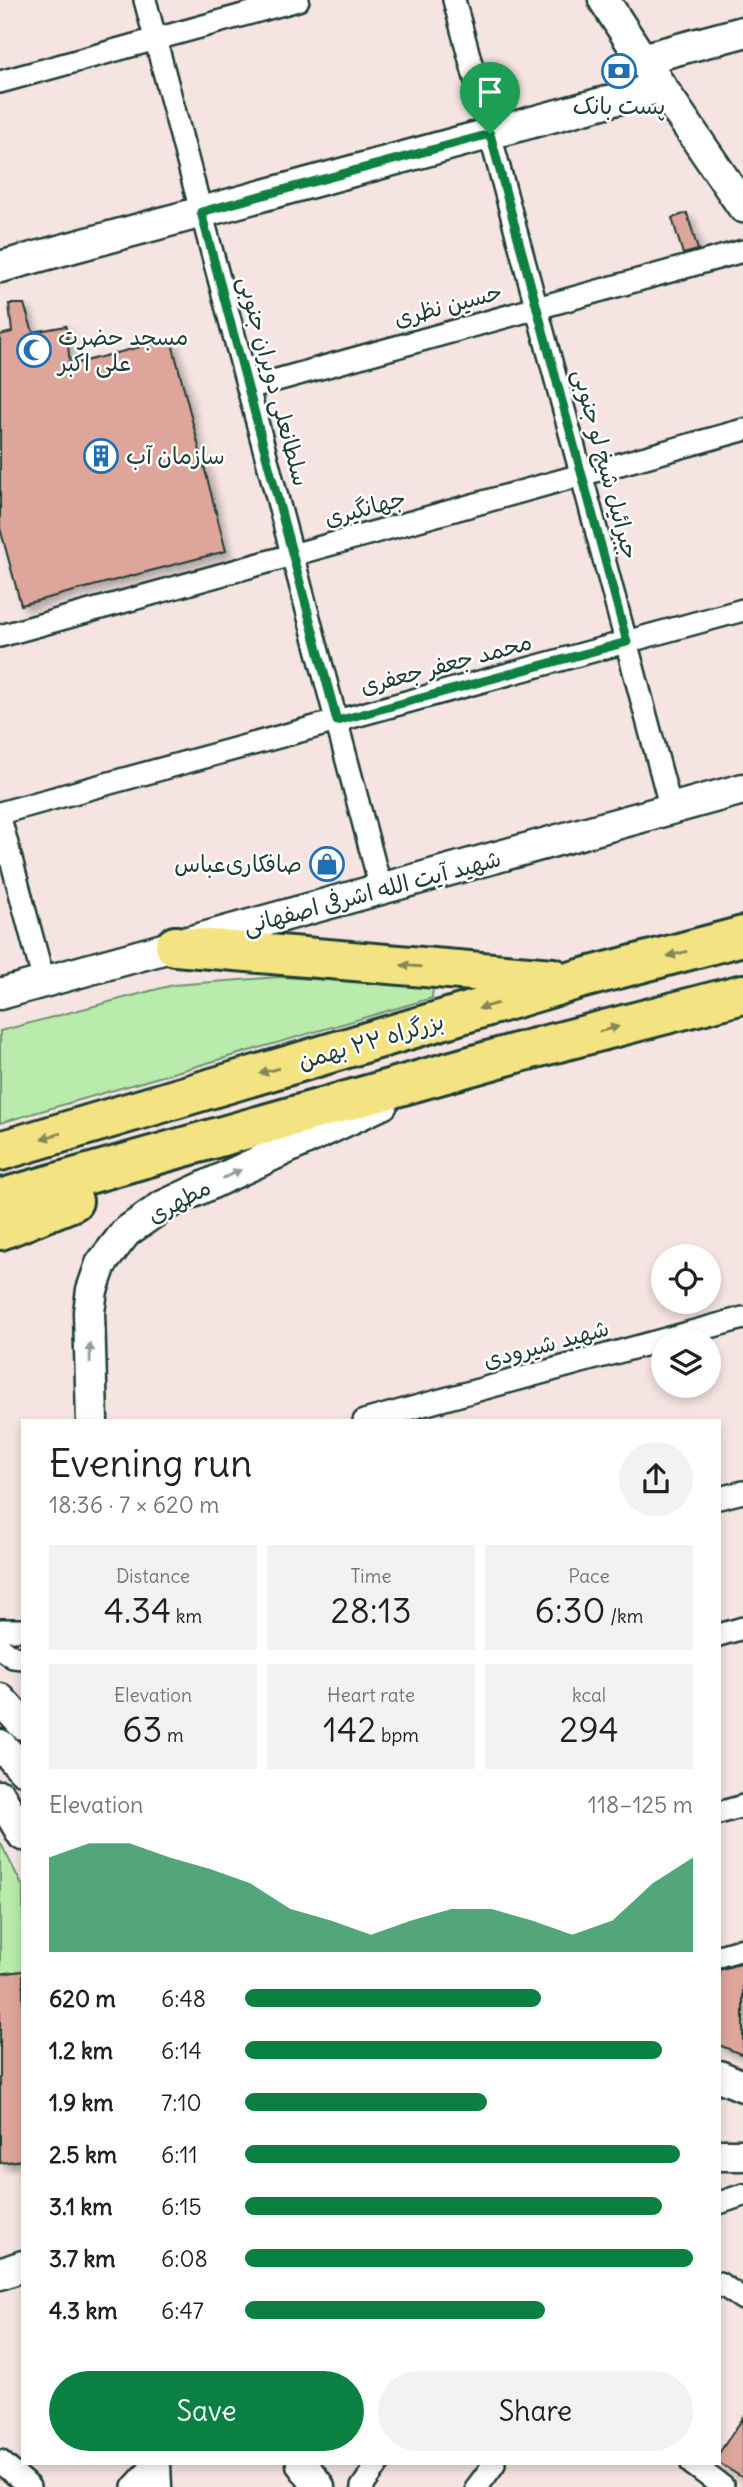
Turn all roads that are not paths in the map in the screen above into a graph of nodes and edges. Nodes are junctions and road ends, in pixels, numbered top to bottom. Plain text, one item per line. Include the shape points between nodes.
1 (145, 0) edge
2 (298, 0) edge
3 (454, 0) edge
4 (604, 0) edge
5 (743, 32) edge
6 (156, 39) junction
7 (642, 59) junction
8 (0, 82) edge
9 (660, 87) junction
10 (490, 134) junction
11 (743, 207) edge
12 (201, 212) junction
13 (743, 251) edge
14 (0, 267) edge
15 (537, 308) junction
16 (248, 388) junction
17 (743, 430) edge
18 (582, 475) junction
19 (292, 555) junction
20 (743, 610) edge
21 (0, 636) edge
22 (627, 642) junction
23 (337, 721) junction
24 (743, 789) edge
25 (671, 809) junction
26 (0, 816) edge
27 (381, 889) junction
28 (743, 936) edge
29 (175, 946) junction
30 (576, 980) junction
31 (44, 982) junction
32 (0, 994) edge
33 (743, 994) edge
34 (560, 1042) junction
35 (414, 1090) junction
36 (0, 1151) edge
37 (0, 1199) edge
38 (0, 1230) edge
39 (743, 1318) edge
40 (92, 1419) edge
41 (370, 1419) edge
42 (743, 1492) edge
43 (721, 1498) edge
44 (743, 1628) edge
45 (0, 1630) edge
46 (21, 1630) edge
47 (721, 1634) edge
48 (0, 1648) edge
49 (21, 1658) edge
50 (0, 1700) edge
51 (21, 1714) edge
52 (21, 1722) edge
53 (0, 1745) edge
54 (21, 1767) edge
55 (0, 1796) edge
56 (743, 1806) edge
57 (721, 1812) edge
58 (21, 1832) edge
59 (743, 1949) edge
60 (721, 1955) edge
61 (721, 2077) edge
62 (743, 2086) edge
63 (721, 2155) edge
64 (743, 2155) edge
65 (743, 2195) edge
66 (721, 2202) edge
67 (21, 2267) edge
68 (0, 2274) edge
69 (721, 2284) edge
70 (743, 2299) edge
71 (0, 2461) edge
72 (154, 2465) edge
73 (155, 2465) edge
74 (303, 2465) edge
75 (377, 2465) edge
76 (493, 2465) edge
77 (693, 2465) edge
78 (29, 2487) edge
79 (133, 2487) edge
80 (156, 2487) edge
81 (319, 2487) edge
82 (362, 2487) edge
83 (477, 2487) edge
84 (723, 2487) edge

1 - 6 street, سلطانعلی دویران جنوبی
2 - 6 street
3 - 10 street, جبرائیل شیخ لو جنوبی
4 - 7 main road
5 - 7 main road
6 - 8 street
6 - 12 street, سلطانعلی دویران جنوبی
7 - 9 main road
9 - 10 main road
9 - 11 main road
10 - 12 main road
10 - 15 street, جبرائیل شیخ لو جنوبی
12 - 14 main road
12 - 16 street, سلطانعلی دویران جنوبی
13 - 15 street, حسین نظری
15 - 16 street, حسین نظری
15 - 18 street, جبرائیل شیخ لو جنوبی
16 - 19 street, سلطانعلی دویران جنوبی
17 - 18 street, جهانگیری
18 - 19 street, جهانگیری
18 - 22 street, جبرائیل شیخ لو جنوبی
19 - 21 street, جهانگیری
19 - 23 street, سلطانعلی دویران جنوبی
20 - 22 street, محمد جعفر جعفری
22 - 23 street, محمد جعفر جعفری
22 - 25 street, جبرائیل شیخ لو جنوبی
23 - 26 street, محمد جعفر جعفری
23 - 27 street, سلطانعلی دویران جنوبی
24 - 25 main road, شهید آیت الله اشرفی اصفهانی
25 - 27 main road, شهید آیت الله اشرفی اصفهانی
26 - 31 street
27 - 29 main road, شهید آیت الله اشرفی اصفهانی
28 -> 30 highway, بزرگراه ۲۲ بهمن
30 -> 29 highway
29 - 31 main road, شهید آیت الله اشرفی اصفهانی
30 -> 36 highway, بزرگراه ۲۲ بهمن
31 - 32 main road, شهید آیت الله اشرفی اصفهانی
34 -> 33 highway
34 - 35 highway
34 - 37 highway
35 - 38 highway via 84,1196
40 -> 35 main road, مطهری via 92,1290 101,1265 126,1232 163,1206
39 - 41 street, شهید شیرودی
42 - 43 street
44 - 47 street
45 - 46 street
48 - 49 street
50 - 51 street
50 - 52 main road
53 - 54 main road
55 - 58 main road
56 - 57 street
59 - 60 street
61 - 62 main road
63 - 64 main road
65 - 66 street
67 - 68 main road
69 - 70 street
71 - 78 street
72 - 79 street
73 - 80 main road
74 - 81 main road
75 - 82 street
76 - 83 street
77 - 84 street

